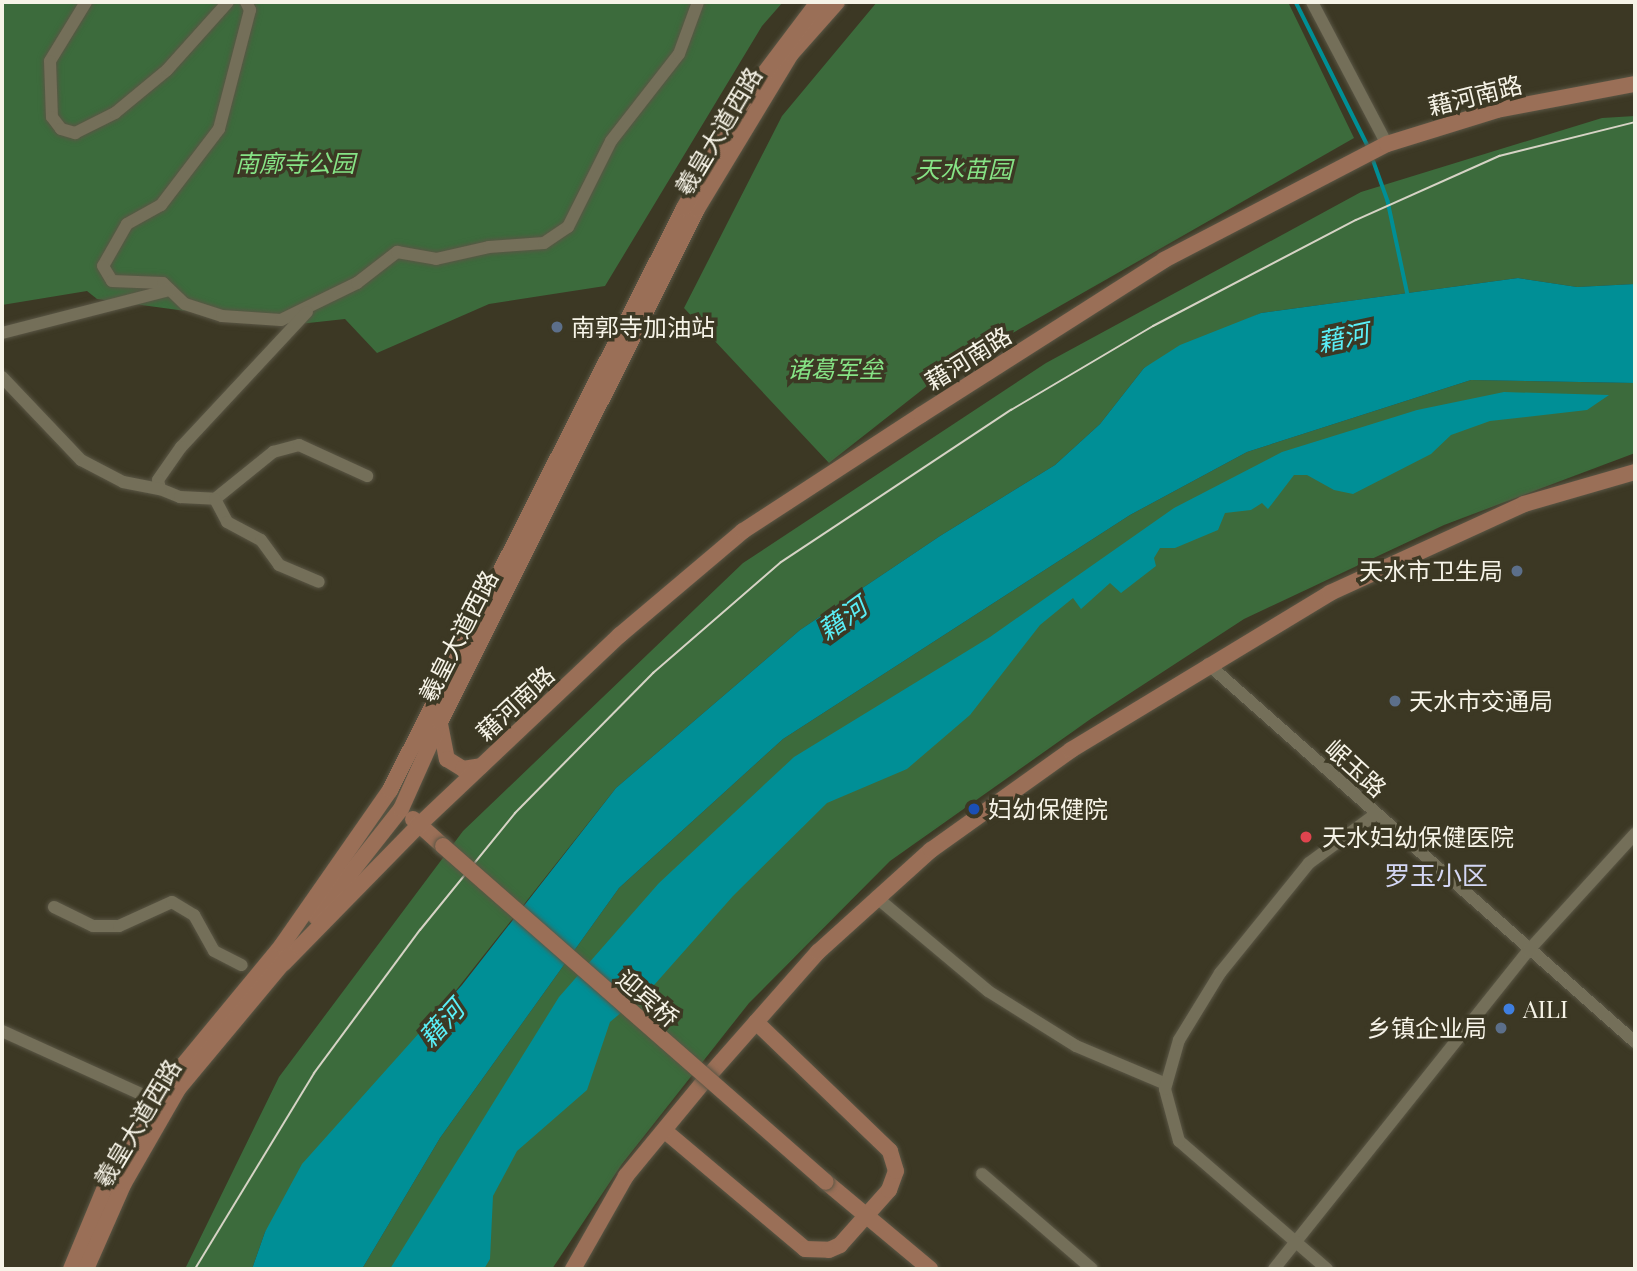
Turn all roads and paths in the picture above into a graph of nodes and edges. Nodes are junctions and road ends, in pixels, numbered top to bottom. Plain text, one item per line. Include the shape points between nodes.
1 (86, 2) edge
2 (228, 2) edge
3 (246, 2) edge
4 (698, 2) edge
5 (818, 2) edge
6 (837, 2) edge
7 (1312, 2) edge
8 (1633, 83) edge
9 (1387, 144) junction
10 (169, 290) junction
11 (310, 309) junction
12 (8, 332) edge
13 (2, 345) edge
14 (2, 377) edge
15 (1635, 472) edge
16 (367, 476) dead end
17 (160, 489) junction
18 (215, 499) junction
19 (320, 582) dead end
20 (1208, 664) junction
21 (440, 722) junction
22 (481, 766) junction
23 (390, 790) junction
24 (401, 809) junction
25 (1376, 814) junction
26 (420, 824) junction
27 (1635, 834) edge
28 (876, 897) junction
29 (54, 907) dead end
30 (1528, 951) junction
31 (284, 963) junction
32 (242, 965) dead end
33 (756, 1021) junction
34 (2, 1031) edge
35 (1635, 1042) edge
36 (1166, 1084) junction
37 (156, 1101) junction
38 (665, 1131) junction
39 (982, 1174) dead end
40 (866, 1216) junction
41 (1296, 1243) junction
42 (71, 1269) edge
43 (86, 1269) edge
44 (573, 1269) edge
45 (930, 1269) edge
46 (1092, 1269) edge
47 (1274, 1269) edge
48 (1327, 1269) edge

1 - 2 street via 50,61 52,117 61,129 75,133 115,113 167,70
3 - 10 street via 250,10 219,129 161,205 127,224 103,260 104,272 112,281 163,283
4 - 11 street via 679,54 611,141 568,227 544,243 489,247 436,259 397,252 357,283
5 - 23 main road, 羲皇大道西路 via 742,103 684,208
6 - 21 main road, 羲皇大道西路 via 791,54 697,209
7 - 9 street
8 - 9 main road, 藉河南路 via 1497,110
9 - 22 main road, 藉河南路 via 1164,260 743,531 620,635
10 - 11 street via 185,304 222,316 281,320
10 - 12 street
11 - 17 street via 181,447 158,480
12 - 13 street
14 - 17 street via 81,460 123,482
15 - 20 main road via 1524,504 1331,593
16 - 18 street via 299,445 273,452
17 - 18 street via 180,497
18 - 19 street via 227,522 261,540 279,565
20 - 25 street, 岷玉路
20 - 28 main road via 1071,750
21 - 22 main road via 447,759 463,769
21 - 24 main road, 羲皇大道西路
22 - 26 main road, 藉河南路
23 - 24 main road
23 - 37 main road, 羲皇大道西路 via 282,945
24 - 26 main road, 迎宾桥
24 - 31 main road, 羲皇大道西路
25 - 30 street, 岷玉路
25 - 36 street via 1309,863 1220,973 1179,1040
26 - 31 main road, 藉河南路
26 - 40 main road, 迎宾桥, bridge
27 - 30 street
28 - 33 main road
28 - 36 street via 988,991 1076,1046
29 - 32 street via 93,926 119,926 172,902 206,929 214,951
30 - 35 street, 岷玉路
30 - 41 street
31 - 43 main road, 羲皇大道西路 via 178,1089 124,1182
33 - 38 main road
33 - 40 main road via 890,1151 894,1181
34 - 37 street
36 - 41 street via 1179,1141
37 - 42 main road, 羲皇大道西路 via 108,1180
38 - 40 main road via 805,1249 817,1252 840,1245
38 - 44 main road via 626,1176
39 - 46 street
40 - 45 main road, 迎宾桥
41 - 47 street
41 - 48 street

